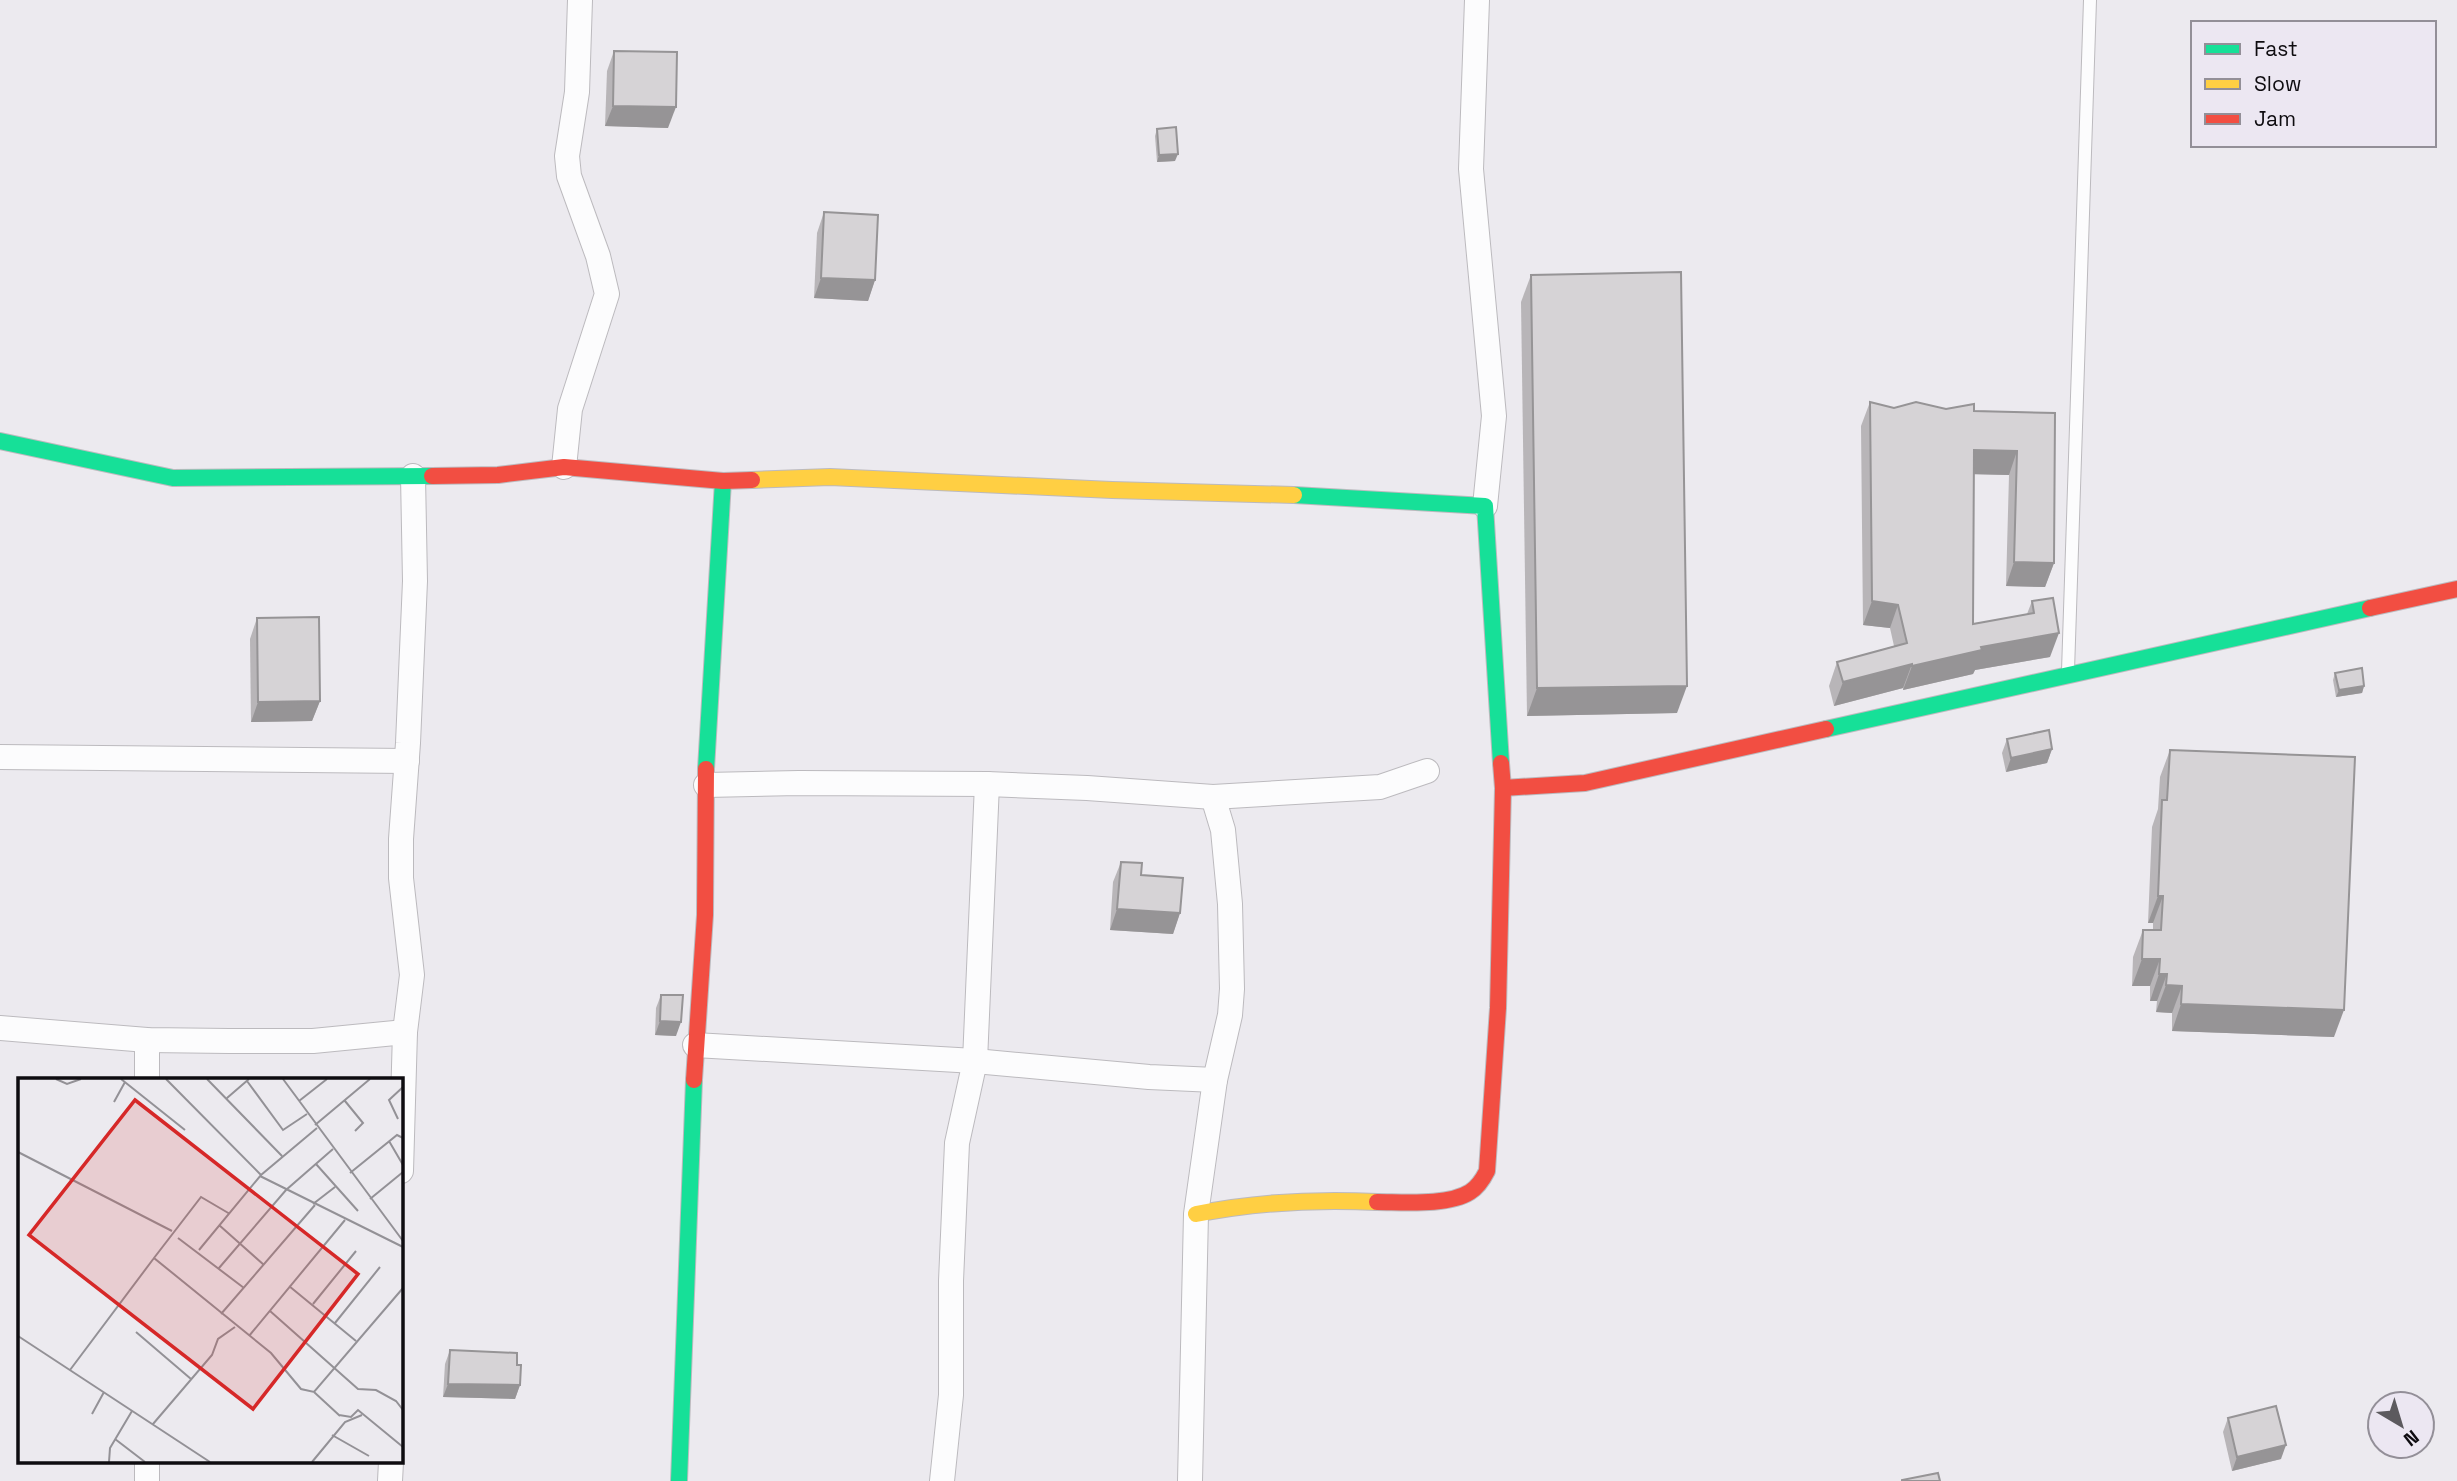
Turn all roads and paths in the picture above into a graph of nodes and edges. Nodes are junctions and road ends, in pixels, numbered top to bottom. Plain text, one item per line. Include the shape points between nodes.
1 (580, 0) edge
2 (1477, 0) edge
3 (2090, 0) edge
4 (0, 441) edge
5 (564, 467) junction
6 (413, 476) junction
7 (723, 481) junction
8 (1485, 506) junction
9 (2457, 589) edge
10 (2068, 676) junction
11 (0, 757) edge
12 (407, 761) junction
13 (1427, 771) dead end
14 (987, 784) junction
15 (706, 785) junction
16 (1503, 788) junction
17 (1213, 797) junction
18 (0, 1028) edge
19 (405, 1032) junction
20 (147, 1040) junction
21 (695, 1045) junction
22 (975, 1061) junction
23 (147, 1078) edge
24 (1215, 1080) junction
25 (402, 1136) edge
26 (1196, 1214) junction
27 (680, 1481) edge
28 (942, 1481) edge
29 (1190, 1481) edge

1 - 5 street via 577,92 567,156 569,176 607,294 570,408
2 - 8 street via 1471,169 1494,416
3 - 10 lane
4 - 6 street via 173,478
5 - 6 street via 498,475
5 - 7 street
6 - 12 street via 415,581
7 - 8 street via 830,477
7 - 15 street
8 - 16 street
9 - 10 street
10 - 16 street via 1585,783
11 - 12 street
12 - 19 street via 401,878 412,975
13 - 17 street via 1380,788
14 - 15 street
14 - 17 street
14 - 22 street
15 - 21 street via 705,915
16 - 26 street via 1498,1008 1487,1171 1479,1186 1463,1196 1416,1202 1243,1204
17 - 24 street via 1223,830 1232,989
18 - 20 street
19 - 20 street via 313,1041
19 - 25 street
20 - 23 street
21 - 22 street
21 - 27 street
22 - 24 street
22 - 28 street via 957,1143 951,1395
24 - 26 street
26 - 29 street

